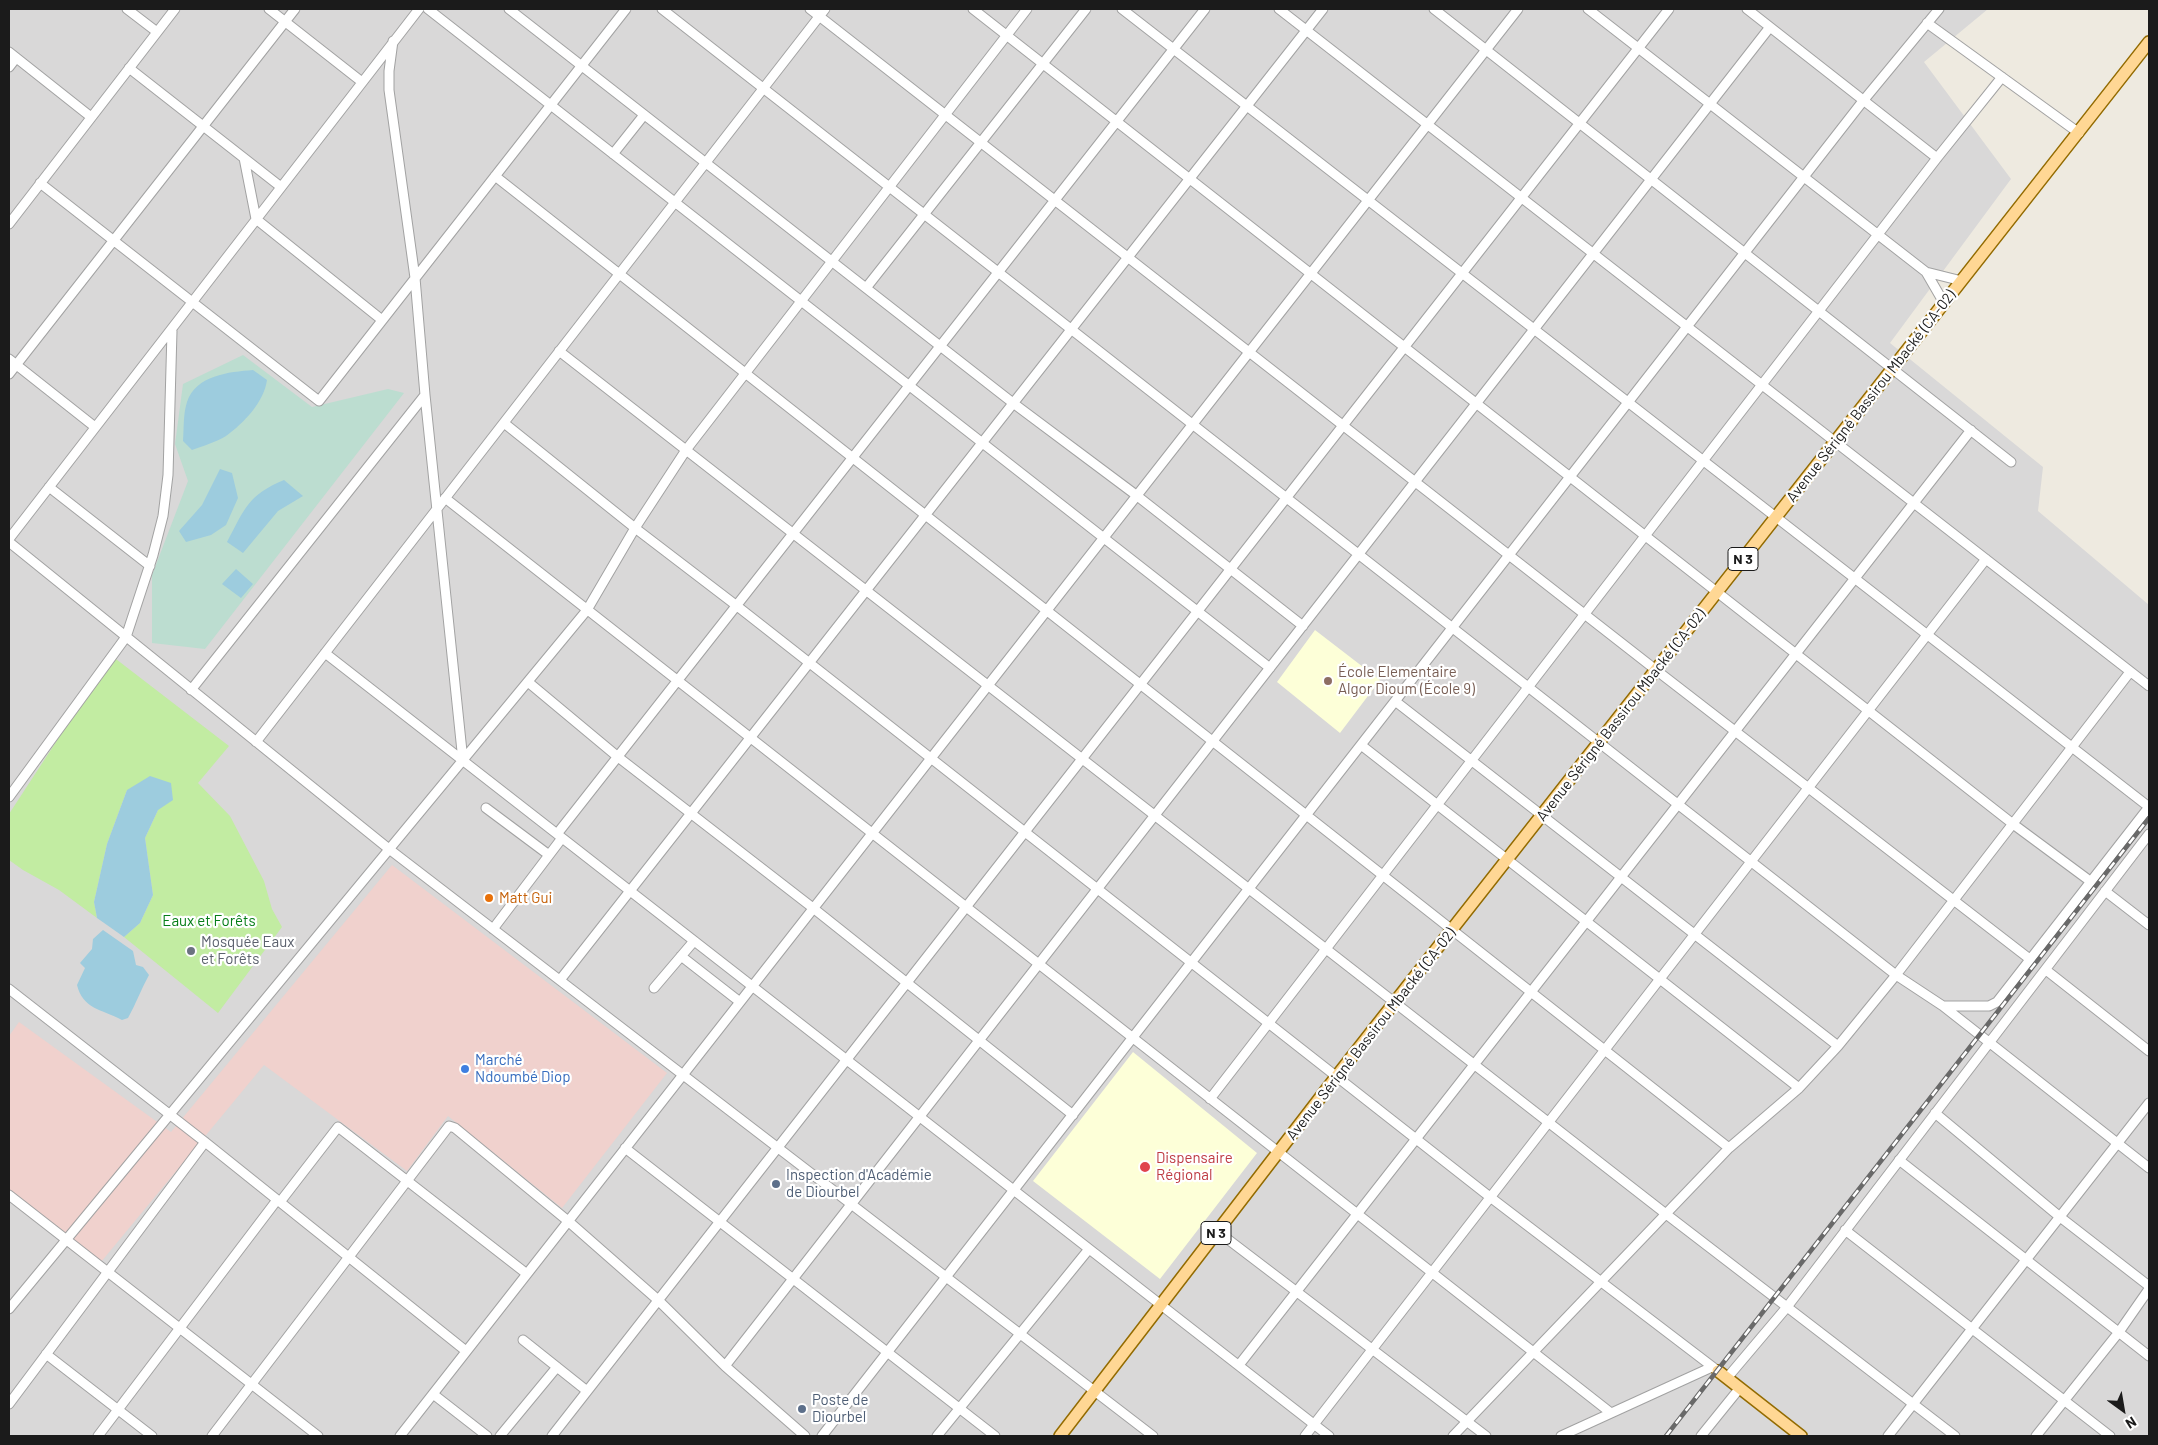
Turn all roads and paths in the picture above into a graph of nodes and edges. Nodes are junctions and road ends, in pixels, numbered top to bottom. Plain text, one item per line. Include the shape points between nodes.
1 (127, 9) edge
2 (175, 9) edge
3 (269, 9) edge
4 (294, 9) edge
5 (419, 9) edge
6 (428, 9) edge
7 (509, 9) edge
8 (626, 9) edge
9 (662, 9) edge
10 (810, 9) edge
11 (973, 9) edge
12 (1027, 9) edge
13 (1086, 9) edge
14 (1122, 9) edge
15 (1205, 9) edge
16 (1279, 9) edge
17 (1323, 9) edge
18 (1434, 9) edge
19 (1518, 9) edge
20 (1588, 9) edge
21 (1669, 9) edge
22 (1747, 9) edge
23 (1937, 9) edge
24 (822, 12) edge
25 (285, 21) junction
26 (1926, 23) junction
27 (1770, 27) junction
28 (1306, 30) junction
29 (157, 32) junction
30 (1007, 35) junction
31 (393, 41) junction
32 (2149, 42) edge
33 (1638, 48) junction
34 (1174, 49) junction
35 (1486, 50) junction
36 (12, 55) edge
37 (1043, 64) junction
38 (582, 66) junction
39 (9, 67) edge
40 (129, 68) junction
41 (2002, 77) junction
42 (362, 82) junction
43 (764, 88) junction
44 (1863, 101) junction
45 (1710, 104) junction
46 (551, 105) junction
47 (1247, 106) junction
48 (644, 115) junction
49 (945, 115) junction
50 (91, 117) junction
51 (1117, 122) junction
52 (1580, 123) junction
53 (1427, 124) junction
54 (202, 126) junction
55 (2079, 133) junction
56 (981, 142) junction
57 (613, 154) junction
58 (244, 158) junction
59 (1937, 158) junction
60 (706, 163) junction
61 (495, 176) junction
62 (1804, 177) junction
63 (1190, 179) junction
64 (1651, 179) junction
65 (40, 183) junction
66 (281, 187) junction
67 (889, 187) junction
68 (1521, 197) junction
69 (1055, 200) junction
70 (1368, 200) junction
71 (675, 202) junction
72 (924, 214) junction
73 (256, 219) junction
74 (9, 223) edge
75 (1877, 235) junction
76 (114, 241) junction
77 (1745, 253) junction
78 (1593, 254) junction
79 (1128, 257) junction
80 (832, 262) junction
81 (998, 272) junction
82 (1926, 272) junction
83 (1462, 273) junction
84 (620, 274) junction
85 (1310, 274) junction
86 (415, 278) junction
87 (1962, 281) junction
88 (866, 288) junction
89 (801, 301) junction
90 (192, 302) junction
91 (1944, 303) junction
92 (1819, 310) junction
93 (382, 320) junction
94 (1687, 327) junction
95 (1071, 330) junction
96 (1534, 330) junction
97 (172, 331) junction
98 (940, 346) junction
99 (1404, 347) junction
100 (559, 351) junction
101 (1249, 352) junction
102 (12, 362) edge
103 (1893, 369) junction
104 (746, 373) junction
105 (9, 374) edge
106 (1762, 385) junction
107 (909, 386) junction
108 (425, 395) junction
109 (1476, 403) junction
110 (1628, 403) junction
111 (1013, 404) junction
112 (504, 422) junction
113 (1192, 424) junction
114 (1343, 425) junction
115 (95, 427) junction
116 (1971, 430) junction
117 (1835, 442) junction
118 (982, 443) junction
119 (686, 450) junction
120 (853, 458) junction
121 (1702, 461) junction
122 (2011, 462) dead end
123 (1570, 477) junction
124 (1415, 482) junction
125 (49, 487) junction
126 (1136, 495) junction
127 (445, 498) junction
128 (1286, 498) junction
129 (1914, 503) junction
130 (436, 509) junction
131 (926, 515) junction
132 (1776, 518) junction
133 (635, 528) junction
134 (794, 534) junction
135 (1645, 536) junction
136 (1103, 538) junction
137 (9, 541) edge
138 (1359, 554) junction
139 (1509, 555) junction
140 (1986, 559) junction
141 (150, 566) junction
142 (1231, 569) junction
143 (1854, 579) junction
144 (866, 590) junction
145 (1717, 592) junction
146 (737, 606) junction
147 (587, 610) junction
148 (1046, 610) junction
149 (1198, 611) junction
150 (1584, 614) junction
151 (1303, 626) junction
152 (1452, 628) junction
153 (1927, 636) junction
154 (126, 637) junction
155 (325, 653) junction
156 (1796, 654) junction
157 (810, 663) junction
158 (1270, 668) junction
159 (1656, 670) junction
160 (2130, 672) junction
161 (678, 681) junction
162 (528, 682) junction
163 (1141, 684) junction
164 (988, 685) junction
165 (2149, 686) edge
166 (1528, 687) junction
167 (191, 690) junction
168 (1395, 701) junction
169 (1869, 710) junction
170 (1735, 731) junction
171 (750, 738) junction
172 (1213, 741) junction
173 (256, 742) junction
174 (1599, 742) junction
175 (1361, 745) junction
176 (2072, 748) junction
177 (618, 757) junction
178 (931, 758) junction
179 (1082, 759) junction
180 (1471, 760) junction
181 (463, 761) junction
182 (1808, 788) junction
183 (9, 797) edge
184 (1437, 804) junction
185 (1678, 804) junction
186 (2149, 807) edge
187 (486, 808) dead end
188 (691, 814) junction
189 (1155, 815) junction
190 (1306, 815) junction
191 (1542, 815) junction
192 (2013, 824) junction
193 (1025, 832) junction
194 (872, 834) junction
195 (2149, 834) edge
196 (560, 836) junction
197 (389, 849) junction
198 (549, 855) junction
199 (1508, 859) junction
200 (1751, 862) junction
201 (1383, 875) junction
202 (1622, 877) junction
203 (2090, 881) junction
204 (1097, 889) junction
205 (1249, 889) junction
206 (630, 891) junction
207 (2106, 891) junction
208 (1954, 900) junction
209 (966, 907) junction
210 (813, 908) junction
211 (1586, 921) junction
212 (2149, 925) edge
213 (493, 929) junction
214 (1452, 930) junction
215 (1696, 935) junction
216 (694, 941) junction
217 (1326, 949) junction
218 (681, 956) junction
219 (2031, 960) junction
220 (1191, 963) junction
221 (1039, 964) junction
222 (2046, 970) junction
223 (1896, 975) junction
224 (1660, 979) junction
225 (560, 980) junction
226 (907, 983) junction
227 (752, 986) junction
228 (654, 988) dead end
229 (9, 989) edge
230 (1531, 992) junction
231 (740, 1002) junction
232 (1395, 1003) junction
233 (1943, 1006) junction
234 (1268, 1023) junction
235 (1132, 1038) junction
236 (979, 1041) junction
237 (1990, 1042) junction
238 (1838, 1046) junction
239 (1604, 1050) junction
240 (2149, 1051) edge
241 (847, 1060) junction
242 (1474, 1064) junction
243 (683, 1074) junction
244 (1336, 1077) junction
245 (1799, 1088) junction
246 (1210, 1099) junction
247 (2149, 1103) edge
248 (1935, 1113) junction
249 (1073, 1115) junction
250 (169, 1116) junction
251 (920, 1117) junction
252 (1548, 1122) junction
253 (1416, 1139) junction
254 (205, 1142) junction
255 (2118, 1143) junction
256 (778, 1147) junction
257 (625, 1148) junction
258 (1729, 1148) junction
259 (1278, 1152) junction
260 (1899, 1160) junction
261 (2149, 1168) edge
262 (407, 1181) junction
263 (1014, 1190) junction
264 (9, 1195) edge
265 (1490, 1197) junction
266 (278, 1201) junction
267 (852, 1204) junction
268 (1357, 1214) junction
269 (1666, 1214) junction
270 (2060, 1217) junction
271 (568, 1221) junction
272 (720, 1222) junction
273 (1845, 1230) junction
274 (1217, 1232) junction
275 (66, 1240) junction
276 (1089, 1249) junction
277 (348, 1257) junction
278 (2027, 1260) junction
279 (108, 1272) junction
280 (1432, 1273) junction
281 (526, 1274) junction
282 (947, 1276) junction
283 (793, 1279) junction
284 (1601, 1282) junction
285 (2149, 1288) edge
286 (1296, 1292) junction
287 (658, 1300) junction
288 (1161, 1305) junction
289 (1786, 1307) junction
290 (9, 1309) edge
291 (180, 1328) junction
292 (1972, 1329) junction
293 (2118, 1332) junction
294 (1021, 1333) junction
295 (523, 1340) dead end
296 (1372, 1350) junction
297 (466, 1352) junction
298 (887, 1352) junction
299 (1533, 1353) junction
300 (46, 1354) junction
301 (2149, 1356) edge
302 (1238, 1365) junction
303 (725, 1366) junction
304 (557, 1367) junction
305 (1719, 1372) junction
306 (252, 1385) junction
307 (1739, 1388) junction
308 (1095, 1390) junction
309 (587, 1392) junction
310 (433, 1394) junction
311 (2065, 1401) junction
312 (1914, 1403) junction
313 (9, 1404) edge
314 (960, 1409) junction
315 (118, 1410) junction
316 (1611, 1413) junction
317 (1467, 1422) junction
318 (1314, 1424) junction
319 (98, 1436) edge
320 (152, 1436) edge
321 (212, 1436) edge
322 (318, 1436) edge
323 (400, 1436) edge
324 (487, 1436) edge
325 (500, 1436) edge
326 (552, 1436) edge
327 (805, 1436) edge
328 (822, 1436) edge
329 (937, 1436) edge
330 (994, 1436) edge
331 (1060, 1436) edge
332 (1153, 1436) edge
333 (1305, 1436) edge
334 (1330, 1436) edge
335 (1452, 1436) edge
336 (1486, 1436) edge
337 (1561, 1436) edge
338 (1701, 1436) edge
339 (1801, 1436) edge
340 (1888, 1436) edge
341 (1955, 1436) edge
342 (2036, 1436) edge
343 (2110, 1436) edge

1 - 29 street
2 - 29 street
3 - 25 street
4 - 25 street
5 - 31 street
6 - 46 street
7 - 38 street
8 - 38 street
9 - 43 street
10 - 24 street
11 - 30 street
12 - 30 street
13 - 37 street
14 - 34 street
15 - 34 street
16 - 28 street
17 - 28 street
18 - 35 street
19 - 35 street
20 - 33 street
21 - 33 street
22 - 27 street
23 - 26 street
24 - 43 street
24 - 49 street
25 - 42 street
25 - 54 street
26 - 41 street
26 - 44 street
27 - 44 street
27 - 45 street
28 - 47 street
28 - 53 street
29 - 40 street
30 - 37 street
30 - 49 street
31 - 42 street
31 - 86 street via 390,90
32 - 55 main road, Avenue Sérigné Bassirou Mbacké (CA-02) / N 3
33 - 45 street
33 - 52 street
34 - 47 street
34 - 51 street
35 - 52 street
35 - 53 street
36 - 39 street
36 - 50 street
37 - 51 street
37 - 56 street
38 - 46 street
38 - 48 street
40 - 50 street
40 - 54 street
41 - 55 street
41 - 59 street
42 - 66 street
43 - 60 street
43 - 67 street
44 - 59 street
44 - 62 street
45 - 62 street
45 - 64 street
46 - 57 street
46 - 61 street
47 - 63 street
47 - 70 street
48 - 57 street
48 - 60 street
49 - 56 street
49 - 67 street
50 - 65 street
51 - 63 street
51 - 69 street
52 - 64 street
52 - 68 street
53 - 68 street
53 - 70 street
54 - 58 street
54 - 76 street
55 - 87 main road, Avenue Sérigné Bassirou Mbacké (CA-02) / N 3
56 - 69 street
56 - 72 street
57 - 71 street
58 - 66 street
58 - 73 street
59 - 75 street
60 - 71 street
60 - 80 street
61 - 84 street
61 - 86 street
62 - 75 street
62 - 77 street
63 - 79 street
63 - 85 street
64 - 77 street
64 - 78 street
65 - 74 street
65 - 76 street
66 - 73 street
67 - 72 street
67 - 80 street
68 - 78 street
68 - 83 street
69 - 79 street
69 - 81 street
70 - 83 street
70 - 85 street
71 - 84 street
71 - 89 street
72 - 81 street
72 - 88 street
73 - 90 street
73 - 93 street
75 - 82 street
75 - 92 street
76 - 90 street
76 - 102 street
77 - 92 street
77 - 94 street
78 - 94 street
78 - 96 street
79 - 95 street
79 - 101 street
80 - 88 street
80 - 89 street
81 - 95 street
81 - 98 street
82 - 87 street
82 - 91 street
83 - 96 street
83 - 99 street
84 - 100 street
84 - 104 street
85 - 99 street
85 - 101 street
86 - 93 street
86 - 108 street
87 - 91 main road, Avenue Sérigné Bassirou Mbacké (CA-02) / N 3
88 - 98 street
89 - 104 street
89 - 107 street
90 - 93 street via 319,401
90 - 97 street
91 - 103 main road, Avenue Sérigné Bassirou Mbacké (CA-02) / N 3
92 - 103 street
92 - 106 street
94 - 106 street
94 - 110 street
95 - 111 street
95 - 113 street
96 - 109 street
96 - 110 street
97 - 115 street
97 - 141 street via 168,475 163,516
98 - 107 street
98 - 111 street
99 - 109 street
99 - 114 street
100 - 112 street
100 - 119 street
101 - 113 street
101 - 114 street
102 - 105 street
102 - 115 street
103 - 116 street
103 - 117 main road, Avenue Sérigné Bassirou Mbacké (CA-02) / N 3
104 - 119 street
104 - 120 street
106 - 117 street
106 - 121 street
107 - 118 street
107 - 120 street
108 - 130 street
108 - 167 street
109 - 123 street
109 - 124 street
110 - 121 street
110 - 123 street
111 - 118 street
111 - 126 street
112 - 127 street
112 - 133 street
113 - 126 street
113 - 128 street
114 - 124 street
114 - 128 street
115 - 125 street
116 - 122 street
116 - 129 street
117 - 129 street
117 - 132 main road, Avenue Sérigné Bassirou Mbacké (CA-02) / N 3
118 - 131 street
118 - 136 street
119 - 133 street
119 - 134 street
120 - 131 street
120 - 134 street
121 - 132 street
121 - 135 street
123 - 135 street
123 - 139 street
124 - 138 street
124 - 139 street
125 - 137 street
125 - 141 street
126 - 136 street
126 - 142 street
127 - 130 street
127 - 147 street
128 - 138 street
128 - 142 street
129 - 140 street
129 - 143 street
130 - 155 street
130 - 181 street
131 - 144 street
131 - 148 street
132 - 143 street
132 - 145 main road, Avenue Sérigné Bassirou Mbacké (CA-02) / N 3
133 - 146 street
133 - 147 street
134 - 144 street
134 - 146 street
135 - 145 street
135 - 150 street
136 - 148 street
136 - 149 street
137 - 154 street
138 - 151 street
138 - 152 street
139 - 150 street
139 - 152 street
140 - 153 street
140 - 160 street
141 - 154 street
142 - 149 street
142 - 151 street
143 - 153 street
143 - 156 street
144 - 157 street
144 - 164 street
145 - 156 street
145 - 159 main road, Avenue Sérigné Bassirou Mbacké (CA-02) / N 3
146 - 157 street
146 - 161 street
147 - 161 street
147 - 162 street
148 - 163 street
148 - 164 street
149 - 158 street
149 - 163 street
150 - 159 street
150 - 166 street
151 - 158 street
152 - 166 street
152 - 168 street
153 - 169 street
153 - 176 street
154 - 167 street
154 - 183 street
155 - 173 street
155 - 181 street
156 - 169 street
156 - 170 street
157 - 171 street
157 - 178 street
158 - 172 street
159 - 170 street
159 - 174 main road, Avenue Sérigné Bassirou Mbacké (CA-02) / N 3
160 - 165 street
160 - 176 street
161 - 171 street
161 - 177 street
162 - 177 street
162 - 181 street
163 - 172 street
163 - 179 street
164 - 178 street
164 - 179 street
166 - 174 street
166 - 180 street
167 - 173 street
168 - 175 street
168 - 180 street
169 - 182 street
169 - 192 street
170 - 182 street
170 - 185 street
171 - 188 street
171 - 194 street
172 - 189 street
172 - 190 street
173 - 197 street
174 - 185 street
174 - 191 main road, Avenue Sérigné Bassirou Mbacké (CA-02) / N 3
175 - 184 street
175 - 190 street
176 - 186 street
176 - 192 street
177 - 188 street
177 - 196 street
178 - 193 street
178 - 194 street
179 - 189 street
179 - 193 street
180 - 184 street
180 - 191 street
181 - 196 street
181 - 197 street
182 - 200 street
182 - 208 street
184 - 199 street
184 - 201 street
185 - 200 street
185 - 202 street
186 - 203 street
187 - 198 street
188 - 206 street
188 - 210 street
189 - 204 street
189 - 205 street
190 - 201 street
190 - 205 street
191 - 199 main road, Avenue Sérigné Bassirou Mbacké (CA-02) / N 3
191 - 202 street
192 - 203 street
192 - 208 street
193 - 204 street
193 - 209 street
194 - 209 street
194 - 210 street
195 - 207 street
196 - 198 street
196 - 206 street
197 - 213 street
197 - 250 street
198 - 213 street
199 - 211 street
199 - 214 main road, Avenue Sérigné Bassirou Mbacké (CA-02) / N 3
200 - 215 street
200 - 223 street
201 - 214 street
201 - 217 street
202 - 211 street
202 - 215 street
203 - 219 street
204 - 220 street
204 - 221 street
205 - 217 street
205 - 220 street
206 - 216 street
206 - 225 street
207 - 212 street
207 - 222 street
208 - 219 street
208 - 223 street
209 - 221 street
209 - 226 street
210 - 226 street
210 - 227 street
211 - 224 street
211 - 230 street
213 - 225 street
214 - 230 street
214 - 232 main road, Avenue Sérigné Bassirou Mbacké (CA-02) / N 3
215 - 224 street
215 - 238 street
216 - 218 street
216 - 227 street
217 - 232 street
217 - 234 street
218 - 228 street
218 - 231 street
219 - 233 street via 1997,1002 1989,1006
220 - 234 street
220 - 235 street
221 - 235 street
221 - 236 street
222 - 237 street
222 - 240 street
223 - 233 street
223 - 238 street
224 - 239 street
224 - 245 street
225 - 243 street
226 - 236 street
226 - 241 street
227 - 231 street
227 - 241 street
229 - 250 street
230 - 239 street
230 - 242 street
231 - 243 street
232 - 242 street
232 - 244 main road, Avenue Sérigné Bassirou Mbacké (CA-02) / N 3
233 - 237 street
234 - 244 street
234 - 246 street
235 - 246 street
235 - 249 street
236 - 249 street
236 - 251 street
237 - 248 street
237 - 255 street
238 - 245 street
239 - 252 street
239 - 258 street
241 - 251 street
241 - 256 street
242 - 252 street
242 - 253 street
243 - 256 street
243 - 257 street
244 - 253 street
244 - 259 main road, Avenue Sérigné Bassirou Mbacké (CA-02) / N 3
245 - 258 street
246 - 259 street
247 - 255 street
248 - 260 street
248 - 270 street
249 - 263 street
250 - 254 street
250 - 275 street
251 - 263 street
251 - 267 street
252 - 265 street
252 - 269 street
253 - 265 street
253 - 268 street
254 - 266 street
254 - 279 street
255 - 261 street
255 - 270 street
256 - 267 street
256 - 272 street
257 - 271 street
257 - 272 street
258 - 269 street
259 - 268 street
259 - 274 main road, Avenue Sérigné Bassirou Mbacké (CA-02) / N 3
260 - 273 street
260 - 278 street
262 - 266 street via 338,1127
262 - 271 street via 449,1126
262 - 277 street
262 - 281 street
263 - 276 street
263 - 282 street
264 - 275 street
265 - 280 street
265 - 284 street
266 - 277 street
266 - 291 street
267 - 282 street
267 - 283 street
268 - 280 street
268 - 286 street
269 - 284 street
269 - 289 street
270 - 278 street
270 - 285 street
271 - 281 street
271 - 287 street
272 - 283 street
272 - 287 street
273 - 289 street
273 - 292 street
274 - 286 street
274 - 288 main road, Avenue Sérigné Bassirou Mbacké (CA-02) / N 3
275 - 279 street
275 - 290 street
276 - 288 street
276 - 294 street
277 - 297 street
277 - 306 street
278 - 292 street
278 - 293 street
279 - 291 street
279 - 300 street
280 - 296 street
280 - 299 street
281 - 297 street
282 - 294 street
282 - 298 street
283 - 298 street
283 - 303 street
284 - 299 street
284 - 305 street
285 - 293 street
286 - 296 street
286 - 302 street
287 - 303 street
287 - 309 street
288 - 302 street
288 - 308 main road, Avenue Sérigné Bassirou Mbacké (CA-02) / N 3
289 - 305 street
289 - 312 street
291 - 306 street
291 - 315 street
292 - 311 street
292 - 312 street
293 - 301 street
293 - 311 street
294 - 308 street
294 - 314 street
295 - 304 street
296 - 317 street
296 - 318 street
297 - 310 street
298 - 314 street
298 - 328 street
299 - 316 street
299 - 317 street
300 - 313 street
300 - 315 street
302 - 318 street
303 - 327 street
304 - 309 street
304 - 325 street
305 - 307 main road
305 - 316 street
306 - 321 street
306 - 322 street
307 - 338 street
307 - 339 main road
308 - 331 main road, N 3
308 - 332 street
309 - 326 street
310 - 323 street
310 - 324 street
311 - 342 street
311 - 343 street
312 - 340 street
312 - 341 street
314 - 329 street
314 - 330 street
315 - 319 street
315 - 320 street
316 - 337 street
317 - 335 street
317 - 336 street
318 - 333 street
318 - 334 street

